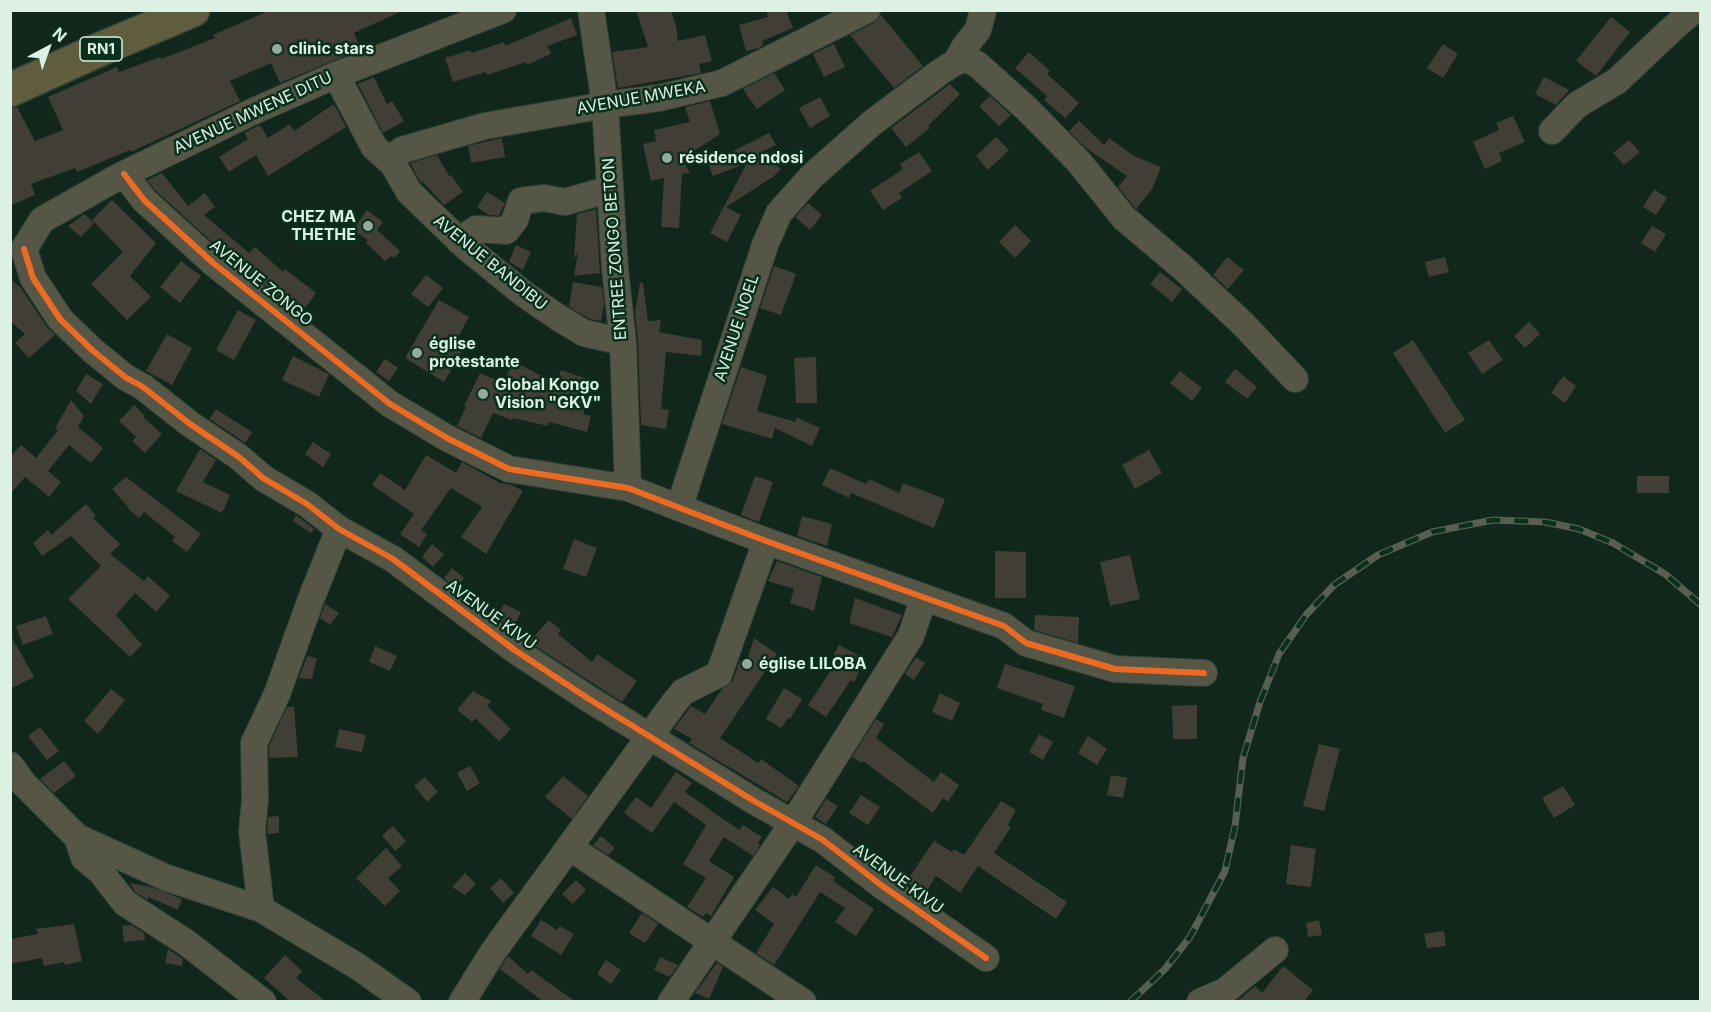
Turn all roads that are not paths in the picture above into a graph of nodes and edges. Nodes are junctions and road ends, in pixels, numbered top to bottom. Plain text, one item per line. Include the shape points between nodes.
1 (193, 10) edge
2 (502, 10) edge
3 (591, 10) edge
4 (867, 10) edge
5 (983, 10) edge
6 (1694, 10) edge
7 (956, 62) junction
8 (336, 75) junction
9 (10, 90) edge
10 (605, 105) junction
11 (1552, 131) dead end
12 (398, 157) junction
13 (124, 174) junction
14 (610, 185) junction
15 (459, 241) junction
16 (17, 247) edge
17 (623, 342) junction
18 (1295, 379) dead end
19 (628, 488) junction
20 (679, 508) junction
21 (339, 529) junction
22 (766, 542) junction
23 (924, 597) junction
24 (1204, 673) dead end
25 (651, 737) junction
26 (10, 765) edge
27 (793, 823) junction
28 (77, 837) junction
29 (569, 847) junction
30 (261, 909) junction
31 (712, 942) junction
32 (1275, 950) dead end
33 (986, 958) dead end
34 (263, 1002) edge
35 (408, 1002) edge
36 (462, 1002) edge
37 (671, 1002) edge
38 (803, 1002) edge
39 (1200, 1002) edge

1 - 9 highway, RN1
2 - 8 street, AVENUE MWENE DITU
3 - 10 street, ENTREE ZONGO BETON
4 - 10 street, AVENUE MWEKA via 722,83 659,98
5 - 7 street via 978,30
6 - 11 street via 1617,81 1577,105
7 - 18 street via 968,59 978,65 1027,109 1079,162 1124,218 1243,324
7 - 20 street, AVENUE NOEL via 873,123 812,176 779,213
8 - 12 street, AVENUE BANDIBU via 374,147
8 - 13 street, AVENUE MWENE DITU
10 - 12 street, AVENUE MWEKA via 485,126
10 - 14 street, ENTREE ZONGO BETON
12 - 15 street, AVENUE BANDIBU via 409,192
13 - 16 street, AVENUE MWENE DITU via 49,214
13 - 19 street, AVENUE ZONGO via 144,200 212,262 390,404 509,469
14 - 15 street via 603,191 565,201 521,201 515,220 506,231 476,229
14 - 17 street, ENTREE ZONGO BETON
15 - 17 street, AVENUE BANDIBU via 559,318 584,333
16 - 21 street, AVENUE KIVU via 60,319 92,350 263,478
17 - 19 street, ENTREE ZONGO BETON
19 - 20 street, AVENUE ZONGO
20 - 22 street, AVENUE ZONGO
21 - 25 street, AVENUE KIVU via 393,559 516,651
21 - 30 street via 277,694 254,743 252,831
22 - 23 street, AVENUE ZONGO
22 - 25 street via 719,674 683,692
23 - 24 street, AVENUE ZONGO via 1004,626 1026,643 1115,669
23 - 27 street via 911,636
25 - 27 street, AVENUE KIVU
25 - 29 street
26 - 28 street
27 - 31 street
27 - 33 street, AVENUE KIVU via 823,840
28 - 30 street via 167,878
28 - 34 street via 84,858 100,871 125,903 187,943
29 - 31 street
29 - 36 street via 492,952
30 - 35 street via 357,966
31 - 37 street
31 - 38 street
32 - 39 street via 1225,991

